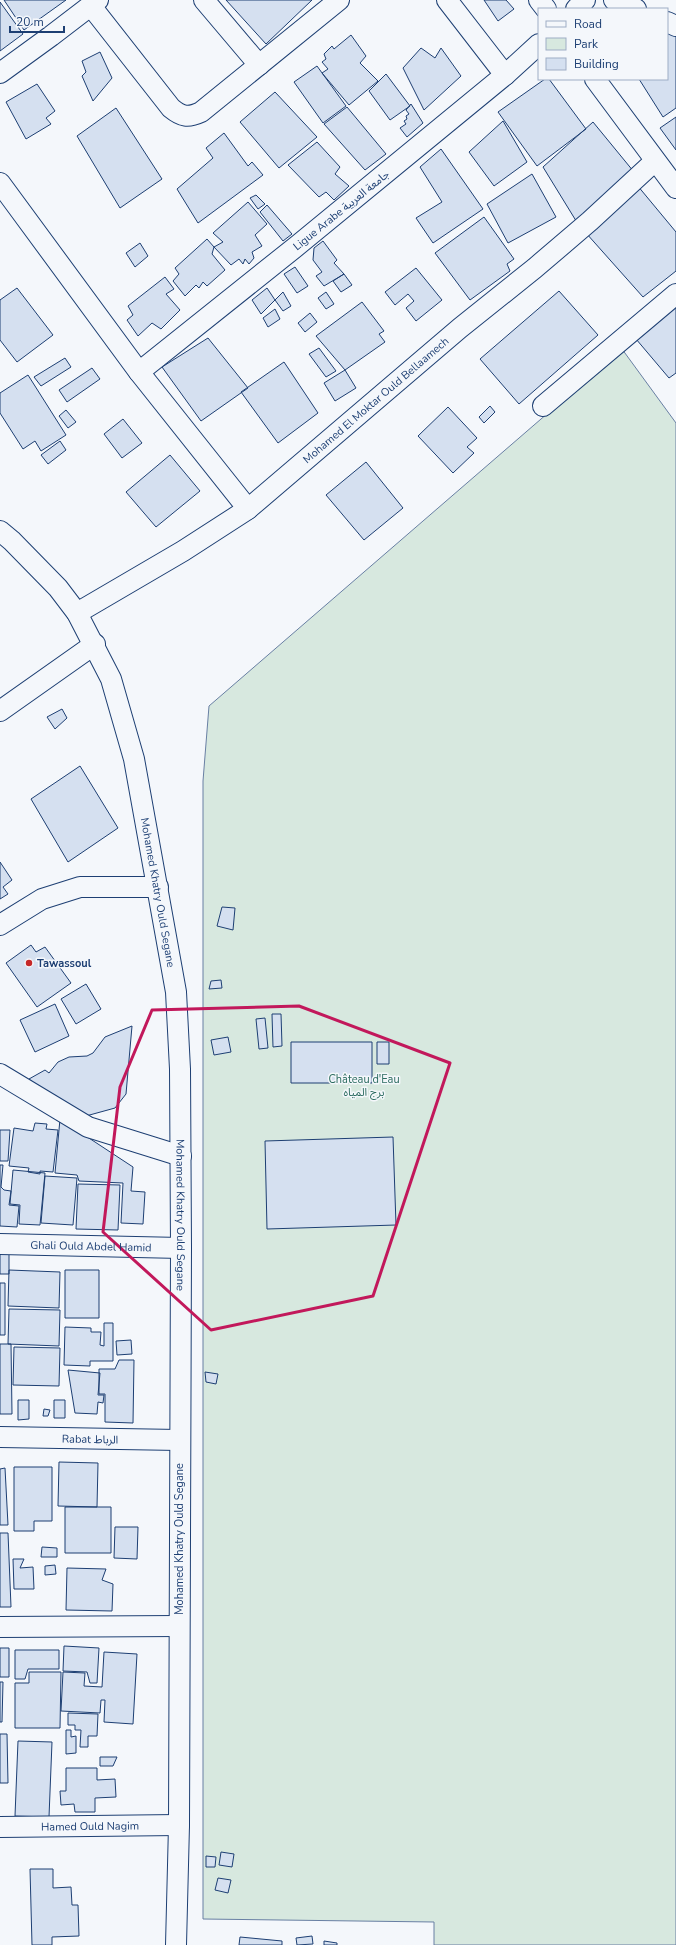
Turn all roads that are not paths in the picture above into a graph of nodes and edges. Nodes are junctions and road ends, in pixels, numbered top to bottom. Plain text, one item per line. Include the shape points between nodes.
1 (204, 0) edge
2 (339, 0) edge
3 (447, 0) edge
4 (539, 0) edge
5 (585, 0) edge
6 (614, 0) edge
7 (94, 3) edge
8 (545, 8) edge
9 (577, 8) edge
10 (634, 8) edge
11 (538, 45) edge
12 (259, 65) junction
13 (0, 73) edge
14 (505, 75) junction
15 (596, 80) edge
16 (655, 162) junction
17 (0, 184) edge
18 (676, 188) edge
19 (676, 294) edge
20 (139, 372) junction
21 (543, 406) dead end
22 (248, 509) junction
23 (0, 531) edge
24 (77, 613) junction
25 (95, 644) junction
26 (0, 712) edge
27 (158, 887) junction
28 (0, 925) edge
29 (0, 1074) edge
30 (181, 1156) junction
31 (0, 1244) edge
32 (181, 1248) junction
33 (0, 1438) edge
34 (179, 1440) junction
35 (179, 1626) junction
36 (0, 1627) edge
37 (179, 1825) junction
38 (0, 1827) edge
39 (176, 1945) edge

1 - 12 street
2 - 12 street
3 - 14 street
4 - 8 street
5 - 9 street
6 - 10 street
7 - 12 street via 171,108 181,116 192,116 201,112
7 - 13 street
11 - 14 street, Ligue Arabe جامعة العربية
14 - 20 street, Ligue Arabe جامعة العربية
15 - 16 street
16 - 18 street
16 - 22 street, Mohamed El Moktar Ould Bellaamech via 546,259 460,328
17 - 20 street
19 - 21 street
20 - 22 street
22 - 24 street, Mohamed El Moktar Ould Bellaamech via 184,552
23 - 24 street, Mohamed Khatry Ould Segane via 58,588
24 - 25 street, Mohamed Khatry Ould Segane
25 - 26 street
25 - 27 street, Mohamed Khatry Ould Segane via 111,679 134,759
27 - 28 street via 80,887 42,899
27 - 30 street, Mohamed Khatry Ould Segane via 176,992
29 - 30 street via 88,1126
30 - 32 street, Mohamed Khatry Ould Segane
31 - 32 street, Ghali Ould Abdel Hamid
32 - 34 street, Mohamed Khatry Ould Segane
33 - 34 street, Rabat الرباط
34 - 35 street, Mohamed Khatry Ould Segane
35 - 36 street
35 - 37 street, Mohamed Khatry Ould Segane
37 - 38 street, Hamed Ould Nagim
37 - 39 street, Mohamed Khatry Ould Segane

